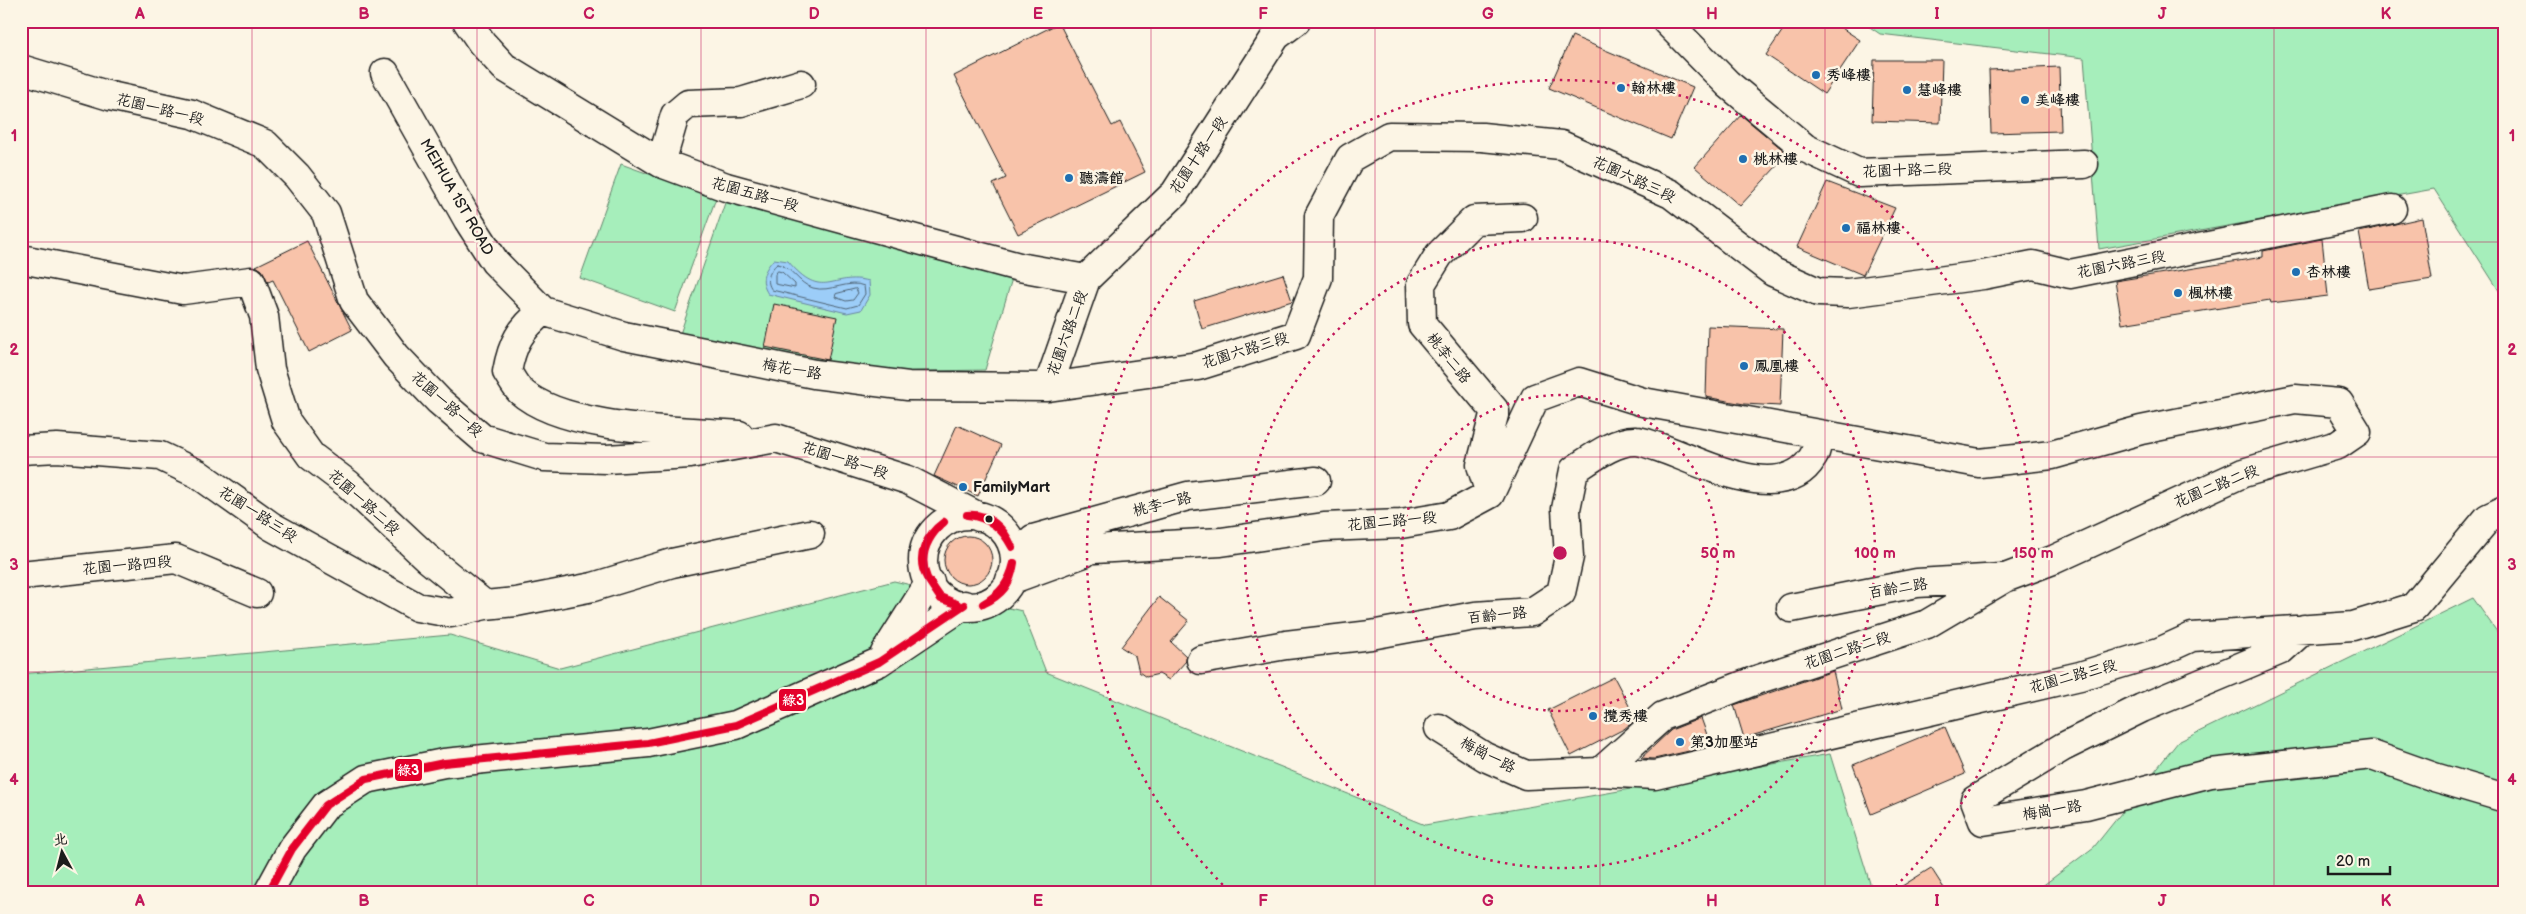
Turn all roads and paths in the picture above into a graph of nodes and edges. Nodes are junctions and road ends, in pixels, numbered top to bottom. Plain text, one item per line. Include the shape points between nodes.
1 (467, 21) edge
2 (1296, 21) edge
3 (1666, 21) edge
4 (21, 69) edge
5 (385, 73) dead end
6 (63, 82) junction
7 (21, 84) edge
8 (801, 84) dead end
9 (661, 163) junction
10 (2084, 164) dead end
11 (2392, 209) dead end
12 (1523, 218) dead end
13 (21, 259) edge
14 (1086, 279) junction
15 (543, 311) junction
16 (1048, 387) junction
17 (1819, 435) junction
18 (776, 438) junction
19 (21, 450) edge
20 (908, 480) junction
21 (1316, 481) dead end
22 (1490, 494) junction
23 (2505, 510) edge
24 (979, 517) junction
25 (934, 532) junction
26 (810, 534) dead end
27 (1012, 544) junction
28 (1094, 549) junction
29 (21, 575) edge
30 (2006, 578) junction
31 (1010, 580) junction
32 (930, 582) junction
33 (257, 593) dead end
34 (964, 604) junction
35 (485, 605) junction
36 (1791, 608) dead end
37 (2304, 629) junction
38 (1201, 660) dead end
39 (879, 662) junction
40 (1439, 728) dead end
41 (1600, 772) junction
42 (2505, 798) edge
43 (268, 893) edge

1 - 9 street, 花園五路一段 via 504,67
2 - 14 street, 花園十路一段 via 1276,36 1175,193
3 - 10 street, 花園十路二段 via 1728,84 1805,148 1859,173
4 - 6 street, 花園一路一段
5 - 15 street, MEIHUA 1ST ROAD via 463,212 495,262
6 - 7 street
6 - 18 street, 花園一路一段 via 192,114 265,144 297,176 326,213 354,300 396,356 439,401 482,438 544,457 606,459 690,454
8 - 9 street via 741,102 688,104 675,115
9 - 14 street, 花園五路一段 via 726,187 921,241 1019,267
11 - 16 street, 花園六路三段 via 2070,274 2033,264 1983,275 1848,293 1818,292 1773,272 1671,194 1561,145 1482,137 1389,136 1350,158 1319,216 1318,278 1296,334 1198,366
12 - 22 street, 桃李二路 via 1474,220 1439,256 1421,284 1422,324 1495,412 1481,465
13 - 35 street, 花園一路二段 via 183,290 251,281 264,316 270,369 286,421 311,456 348,484 427,558
14 - 16 street, 花園六路二段
15 - 16 street, 梅花一路 via 624,336 814,374 908,386
15 - 18 street via 527,324 516,340 506,372 519,390 537,403 599,424
17 - 22 street via 1643,402 1579,382 1535,398
17 - 30 street, 花園二路二段 via 1978,463 2052,454 2141,430 2295,399 2339,403 2356,432 2338,445 2243,473 2053,560
17 - 38 street, 百齡一路 via 1814,457 1799,473 1766,482 1727,473 1636,440 1606,448 1574,470 1566,509 1569,557 1562,594 1532,612 1476,616
18 - 20 street, 花園一路一段
19 - 35 street, 花園一路三段 via 57,448 160,456 198,474 271,526 417,607 451,613
20 - 24 street, 花園一路一段
20 - 25 street
21 - 27 street, 桃李一路 via 1188,496
22 - 28 street, 花園二路一段 via 1449,516 1401,524 1324,527 1221,542
23 - 37 street, 花園二路三段 via 2488,518 2414,606 2353,626
24 - 25 street via 967,514 954,516 942,522
24 - 27 street via 991,520 1007,534
25 - 32 street via 925,542 922,556 923,570
26 - 35 street via 672,563 593,587
27 - 28 street, 花園二路一段
27 - 31 street via 1014,568
28 - 31 street
29 - 33 street, 花園一路四段 via 176,559
30 - 36 street, 百齡二路 via 1917,583
30 - 41 street, 花園二路二段 via 1927,624 1760,679 1663,716
31 - 34 street via 992,601 979,606
32 - 34 street via 937,595 950,603
32 - 39 street
34 - 39 street
37 - 41 street, 花園二路三段 via 2192,637 2159,652 2080,676 1655,775
37 - 42 street, 梅崗一路 via 2281,650 2142,708 2055,752 1975,800 1983,821 2086,805 2211,773 2372,755
39 - 43 street via 736,725 648,742 444,763 366,779 326,805 292,849
40 - 41 street, 梅崗一路 via 1485,757 1526,775

